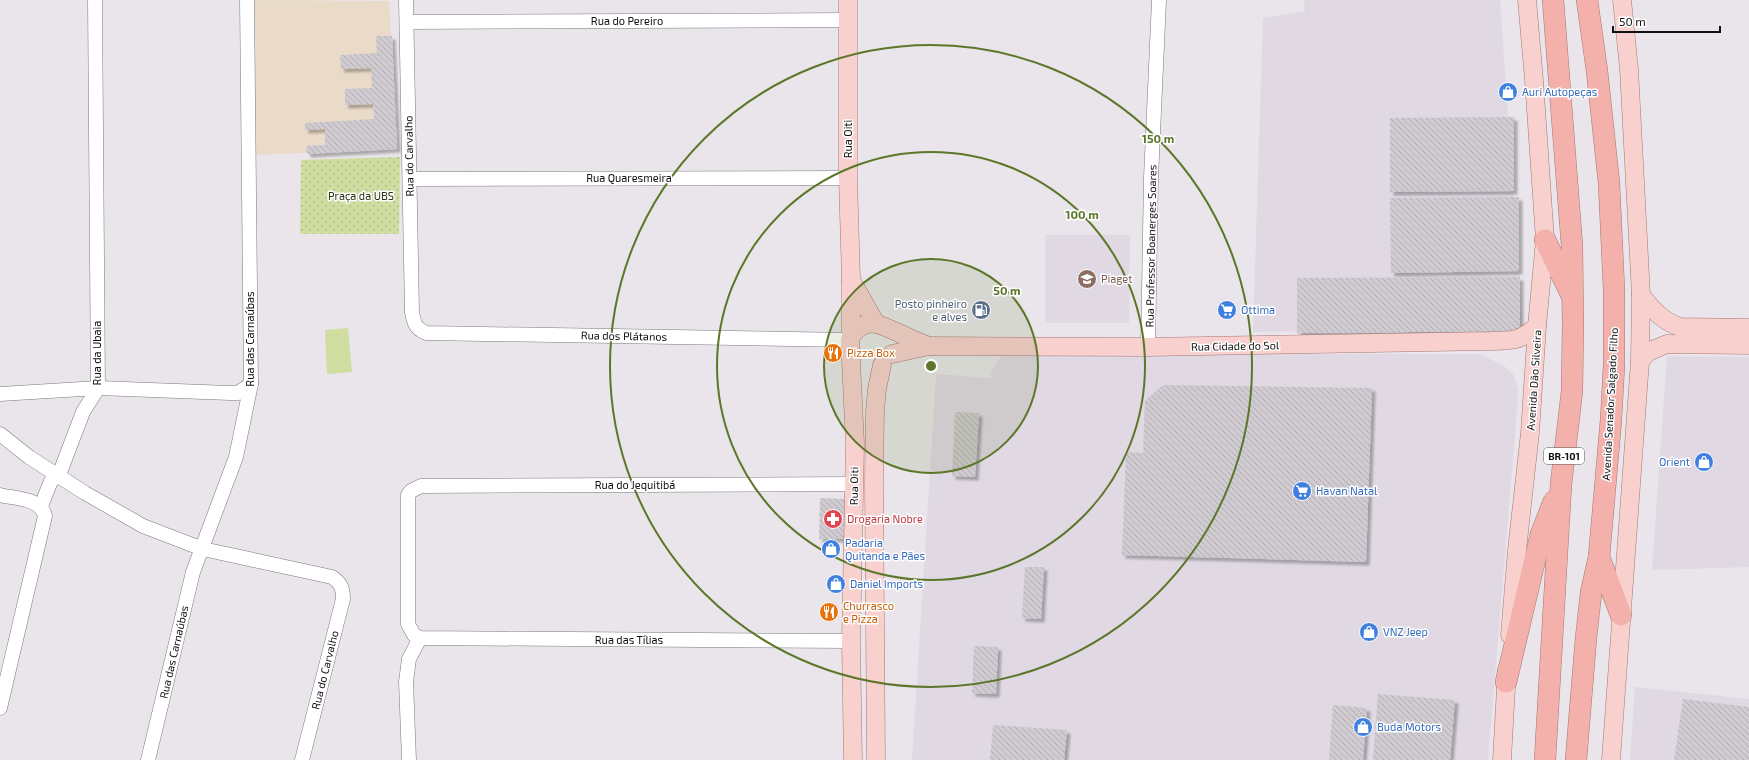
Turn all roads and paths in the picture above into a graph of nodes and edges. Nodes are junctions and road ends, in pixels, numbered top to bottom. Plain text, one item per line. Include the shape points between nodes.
1 (95, 0) edge
2 (247, 0) edge
3 (406, 0) edge
4 (848, 0) edge
5 (1159, 0) edge
6 (1527, 0) edge
7 (1553, 0) edge
8 (1587, 0) edge
9 (1622, 0) edge
10 (848, 20) junction
11 (407, 22) junction
12 (848, 178) junction
13 (410, 179) junction
14 (1545, 240) junction
15 (851, 279) junction
16 (1641, 294) junction
17 (1573, 300) junction
18 (412, 312) joint
19 (880, 325) junction
20 (1537, 326) junction
21 (1749, 328) edge
22 (851, 344) junction
23 (1749, 345) edge
24 (928, 346) junction
25 (1148, 347) junction
26 (887, 359) junction
27 (1640, 361) junction
28 (251, 384) junction
29 (98, 388) junction
30 (0, 394) edge
31 (0, 434) edge
32 (59, 475) junction
33 (854, 484) junction
34 (1561, 484) junction
35 (0, 495) edge
36 (41, 506) junction
37 (203, 549) junction
38 (1599, 557) junction
39 (1621, 615) junction
40 (416, 634) junction
41 (851, 641) junction
42 (1506, 682) junction
43 (0, 708) edge
44 (148, 760) edge
45 (302, 760) edge
46 (409, 760) edge
47 (853, 760) edge
48 (876, 760) edge
49 (1502, 760) edge
50 (1545, 760) edge
51 (1576, 760) edge
52 (1611, 760) edge

1 - 29 street, Rua da Ubaia
2 - 28 street, Rua das Carnaúbas
3 - 11 street, Rua do Carvalho
4 - 10 main road, Rua Oiti
5 - 25 street, Rua Professor Boanerges Soares via 1151,178
6 - 14 main road, Avenida Dão Silveira
7 - 17 highway, BR-101 via 1566,151
8 - 38 highway, Avenida Senador Salgado Filho via 1609,183 1614,290 1611,420
9 - 16 main road via 1629,69
10 - 11 street, Rua do Pereiro
10 - 12 main road, Rua Oiti
11 - 13 street, Rua do Carvalho
12 - 13 street, Rua Quaresmeira
12 - 15 main road, Rua Oiti
13 - 18 street, Rua do Carvalho
14 - 17 highway
14 - 20 main road, Avenida Dão Silveira
15 - 19 main road, Rua Oiti
15 - 22 main road, Rua Oiti
16 - 21 main road via 1656,314 1680,327
16 - 27 main road
17 - 34 highway, BR-101 via 1572,391
18 - 22 street, Rua dos Plátanos via 418,329 426,333
19 - 22 main road via 866,324 859,327
19 - 24 main road, Rua Cidade do Sol
19 - 26 main road via 890,334 893,344
20 - 25 main road, Rua Cidade do Sol via 1518,340
20 - 42 main road, Avenida Dão Silveira via 1530,433
22 - 26 main road via 859,364 870,368
22 - 33 main road, Rua Oiti
23 - 27 main road via 1667,344 1648,352
24 - 25 main road, Rua Cidade do Sol
24 - 26 main road, Rua Cidade do Sol
26 - 48 main road, Rua Oiti via 877,389 875,411
27 - 39 main road
28 - 29 street via 238,392 230,393
28 - 37 street, Rua das Carnaúbas via 236,457
29 - 30 street
29 - 32 street, Rua da Ubaia via 83,412
31 - 32 street via 29,457
32 - 36 street, Rua da Ubaia via 51,481
32 - 37 street via 142,526
33 - 40 street, Rua do Jequitibá via 416,488 408,495 408,624
33 - 41 main road, Rua Oiti
34 - 42 highway via 1541,534
34 - 50 highway, BR-101
35 - 36 street
36 - 43 street, Rua da Ubaia via 45,516
37 - 44 street, Rua das Carnaúbas via 193,572
37 - 45 street, Rua do Carvalho via 332,577 343,590 343,599
38 - 39 highway
38 - 51 highway, Avenida Senador Salgado Filho via 1591,593
39 - 52 main road
40 - 41 street, Rua das Tílias
40 - 46 street via 406,682
41 - 47 main road, Rua Oiti
42 - 49 main road, Avenida Dão Silveira

